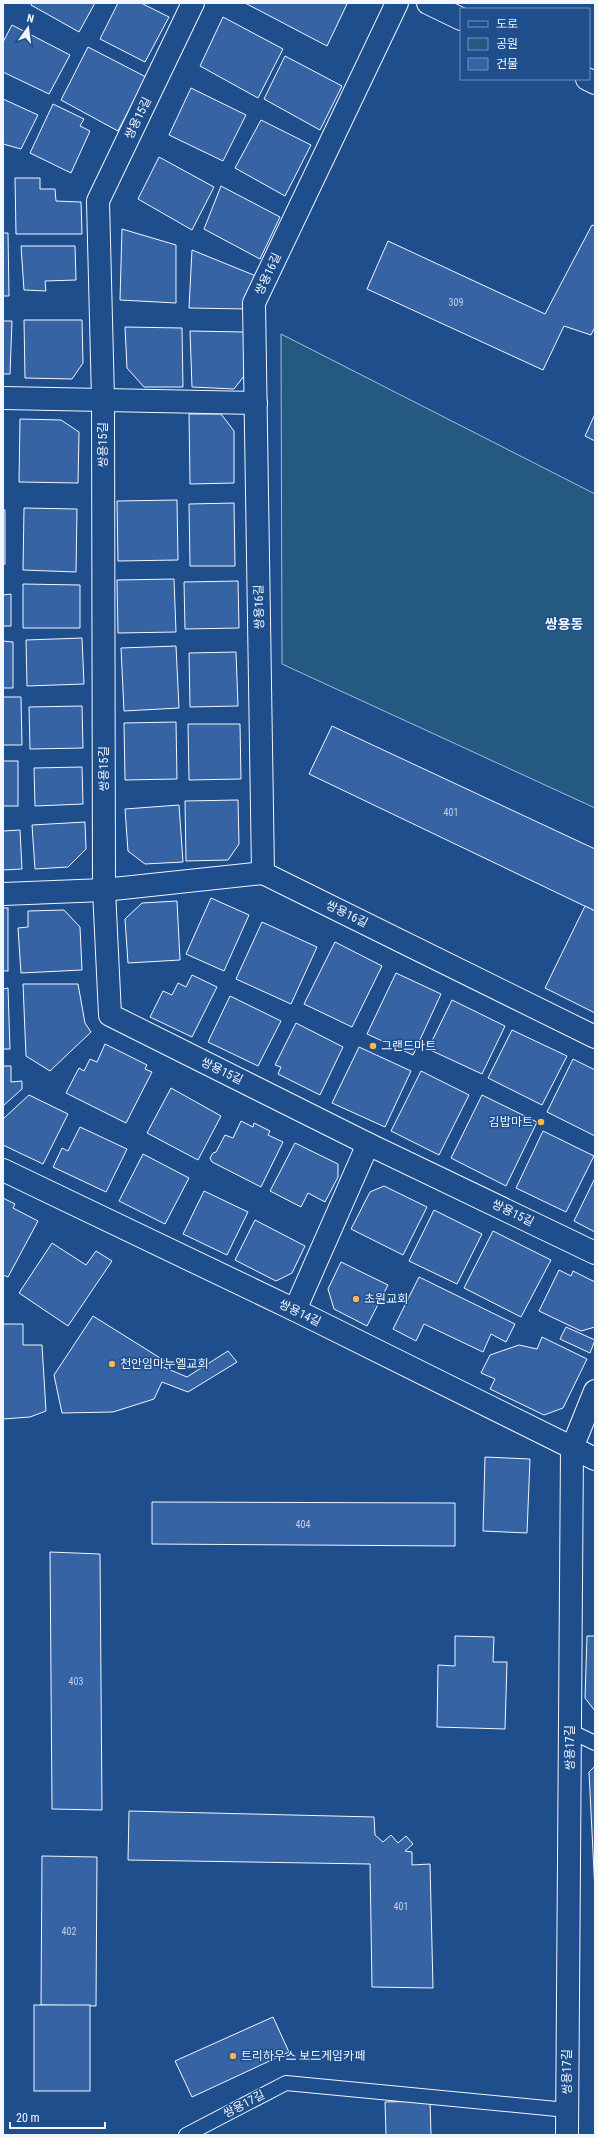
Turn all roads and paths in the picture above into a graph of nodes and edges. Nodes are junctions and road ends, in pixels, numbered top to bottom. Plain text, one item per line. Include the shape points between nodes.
1 (193, 3) edge
2 (397, 3) edge
3 (428, 3) edge
4 (460, 19) edge
5 (3, 398) edge
6 (103, 399) junction
7 (256, 403) junction
8 (263, 873) junction
9 (104, 890) junction
10 (3, 894) edge
11 (595, 1037) edge
12 (368, 1144) junction
13 (3, 1170) edge
14 (595, 1253) edge
15 (295, 1310) junction
16 (595, 1391) edge
17 (572, 1448) junction
18 (595, 1459) edge
19 (570, 1731) junction
20 (595, 1743) edge
21 (567, 2110) junction
22 (186, 2135) edge
23 (567, 2135) edge

1 - 6 street, 쌍용15길 via 98,201
2 - 7 street, 쌍용16길 via 254,303
3 - 4 street
5 - 6 street
6 - 7 street
6 - 9 street, 쌍용15길
7 - 8 street, 쌍용16길
8 - 9 street
8 - 11 street, 쌍용16길
9 - 10 street
9 - 12 street, 쌍용15길 via 110,1015
12 - 14 street, 쌍용15길
12 - 15 street
13 - 15 street, 쌍용14길
15 - 17 street, 쌍용14길
16 - 17 street, 쌍용17길
17 - 18 street, 쌍용14길
17 - 19 street, 쌍용17길
19 - 20 lane
19 - 21 street, 쌍용17길
21 - 22 lane, 쌍용17길 via 286,2083
21 - 23 street, 쌍용17길

